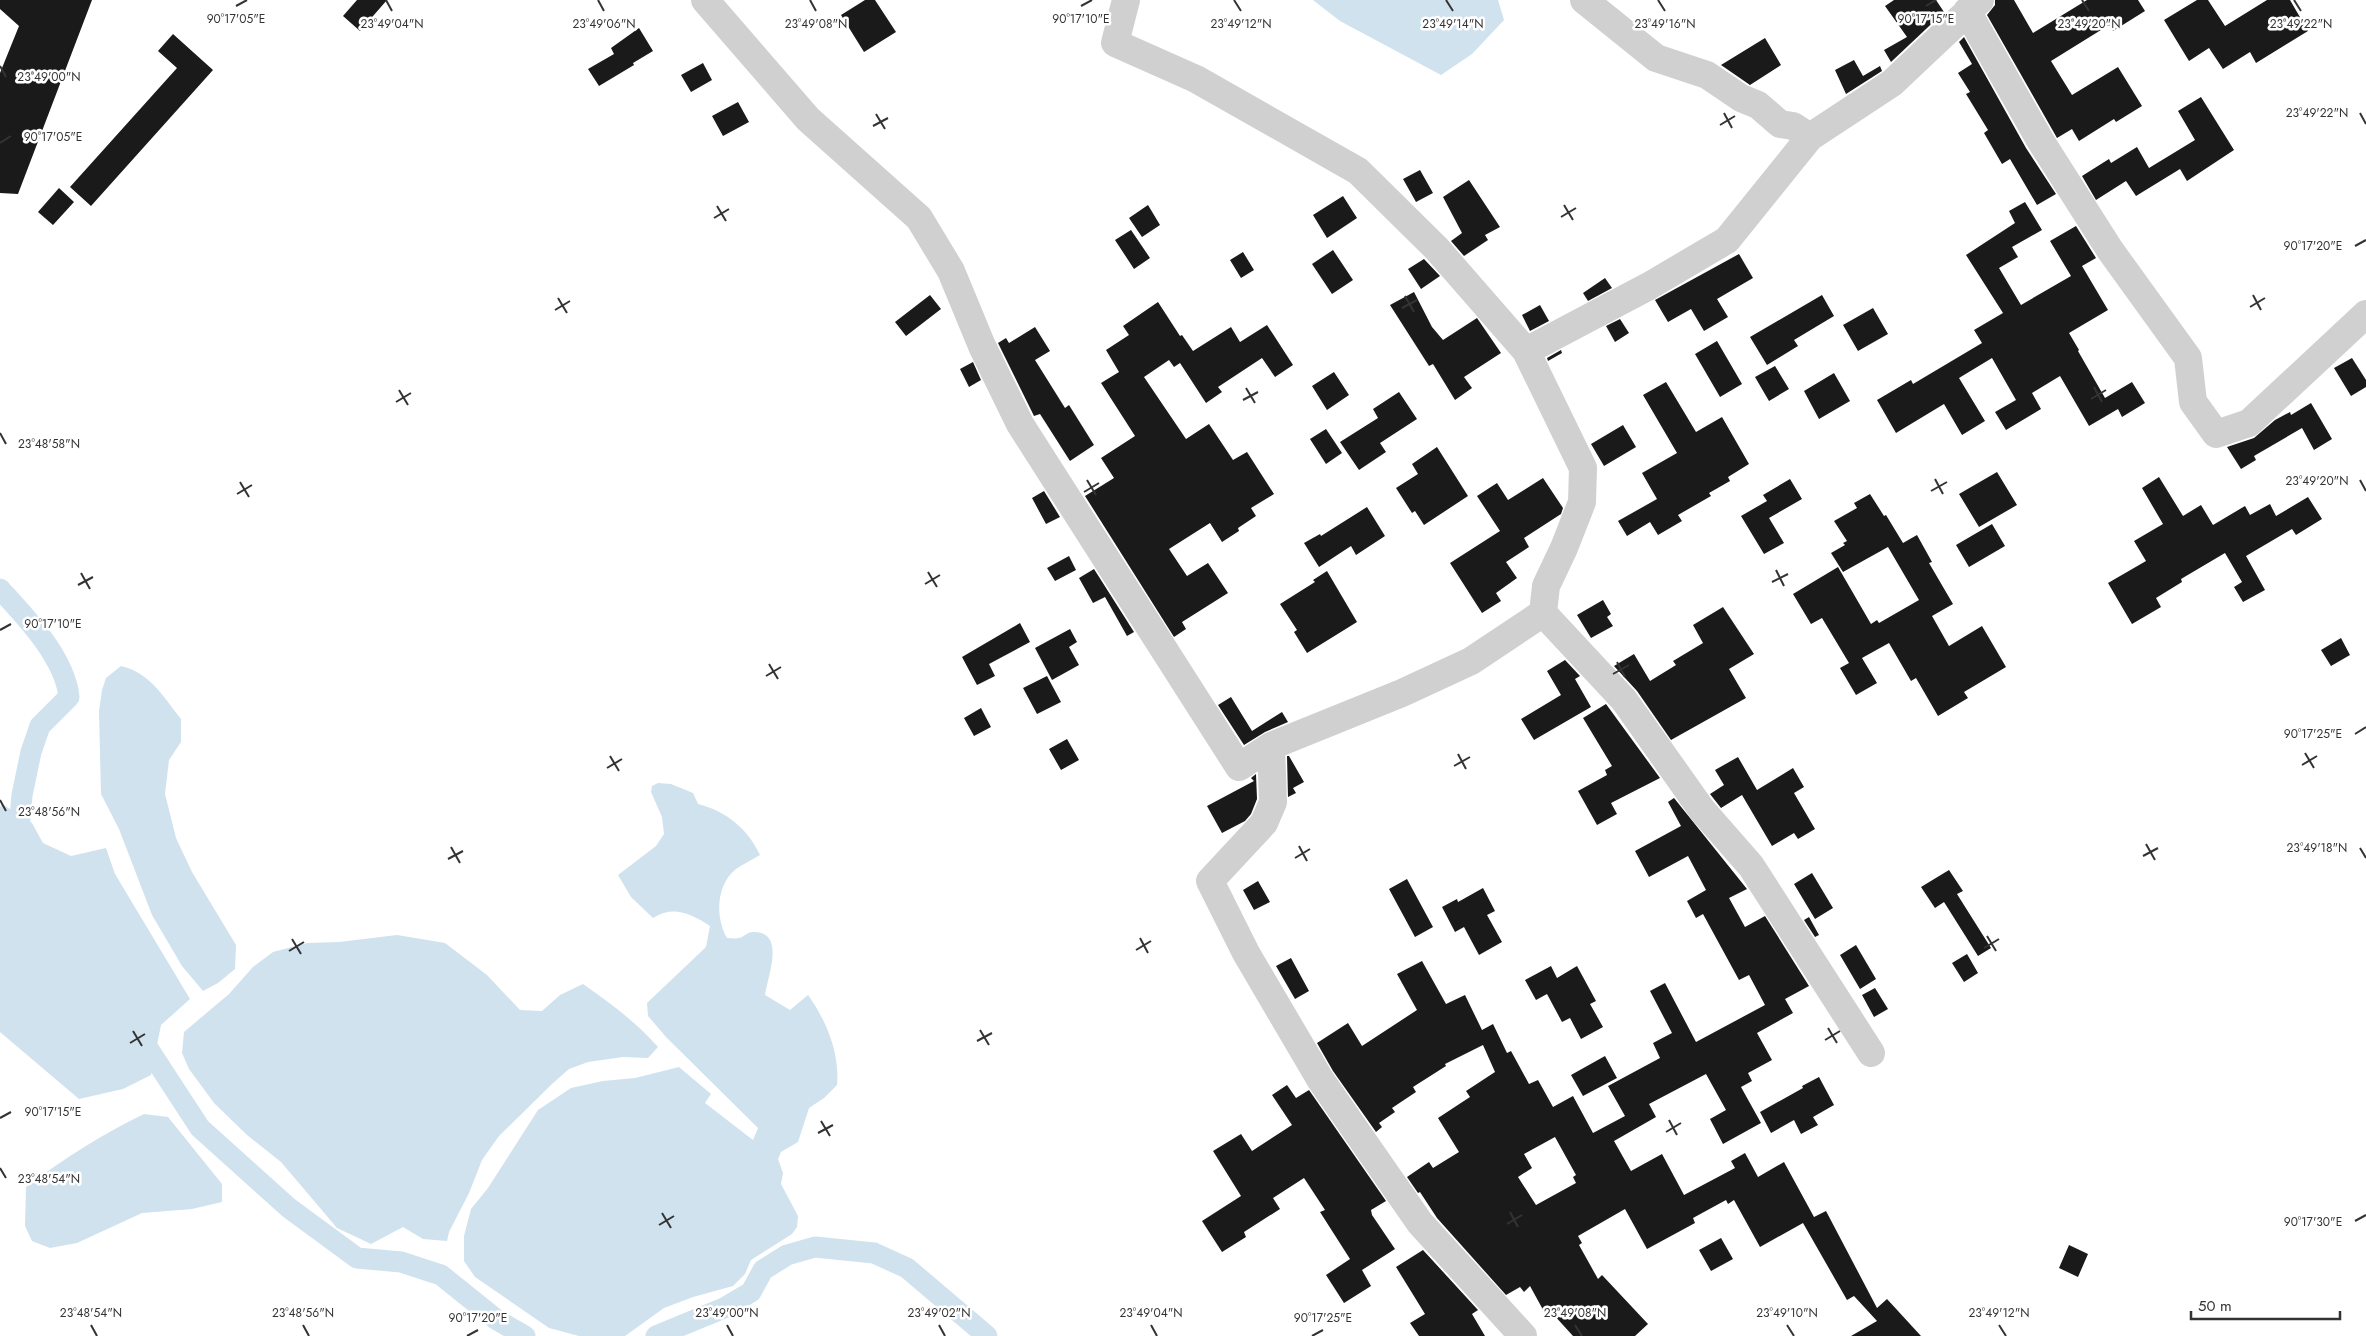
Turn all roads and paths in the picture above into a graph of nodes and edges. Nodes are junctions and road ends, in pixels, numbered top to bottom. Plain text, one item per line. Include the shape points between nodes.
1 (705, 0) edge
2 (1126, 0) edge
3 (1584, 0) edge
4 (1974, 5) edge
5 (1810, 137) junction
6 (2366, 314) edge
7 (1526, 351) junction
8 (1543, 612) junction
9 (1271, 746) junction
10 (1871, 1053) dead end
11 (1523, 1336) edge

1 - 9 street via 808,120 919,218 951,271 982,346 1020,424 1165,647 1230,754 1240,767
2 - 7 street via 1115,43 1196,79 1358,171 1437,249
3 - 5 street via 1656,58 1707,75 1741,98 1758,105 1780,124 1793,126
4 - 5 street via 1892,83
4 - 6 street via 2040,140 2110,250 2188,358 2193,402 2216,434 2248,423
5 - 7 street via 1727,240 1649,286
7 - 8 street via 1583,468 1582,502 1546,586
8 - 9 street via 1471,661
8 - 10 street via 1624,700 1702,810 1751,866
9 - 11 street via 1273,802 1264,823 1210,881 1246,953 1320,1079 1420,1223

